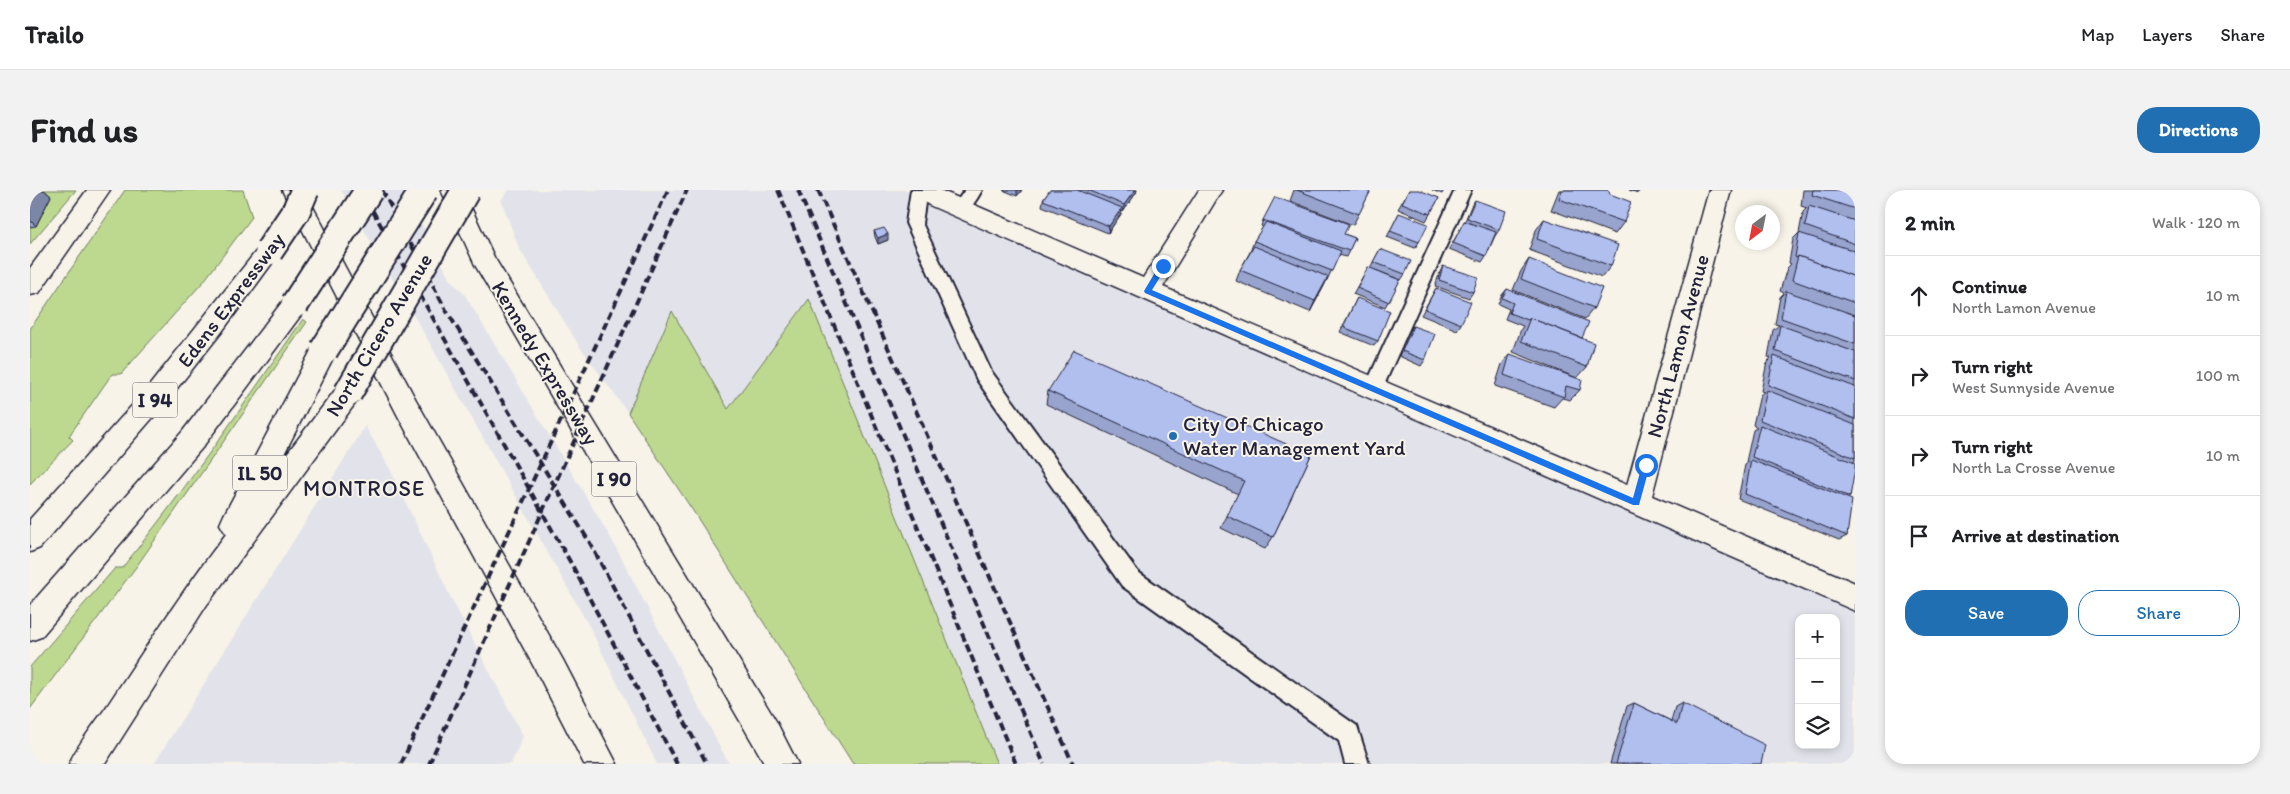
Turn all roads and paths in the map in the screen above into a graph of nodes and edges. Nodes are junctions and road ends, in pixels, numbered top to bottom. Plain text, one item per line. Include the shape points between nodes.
1 (99, 190) edge
2 (293, 190) edge
3 (305, 190) edge
4 (369, 190) edge
5 (424, 190) edge
6 (452, 190) edge
7 (466, 190) edge
8 (921, 190) edge
9 (1211, 190) edge
10 (1463, 190) edge
11 (1720, 190) edge
12 (966, 199) edge
13 (53, 252) junction
14 (30, 275) edge
15 (30, 286) edge
16 (1148, 291) junction
17 (1373, 389) junction
18 (1636, 503) junction
19 (30, 539) edge
20 (196, 596) junction
21 (1855, 597) edge
22 (30, 627) edge
23 (85, 764) edge
24 (601, 764) edge
25 (782, 764) edge
26 (1356, 764) edge

1 - 13 main road
2 - 24 main road via 407,408
3 - 19 main road, Edens Expressway / I 94, bridge via 296,211 269,251 165,388
4 - 22 main road, bridge via 295,304 192,440
5 - 20 main road, North Cicero Avenue / IL 50, bridge via 324,350
6 - 25 main road, Kennedy Expressway / I 90 via 483,259
7 - 20 main road, North Cicero Avenue / IL 50, bridge via 348,393
8 - 12 main road
8 - 26 lane via 914,223 984,375 1130,579 1349,734
9 - 16 main road
10 - 17 lane
11 - 18 main road, North Lamon Avenue
12 - 16 main road
13 - 14 main road
13 - 15 main road
16 - 17 main road
17 - 18 main road
18 - 21 main road
20 - 23 main road, North Cicero Avenue / IL 50

